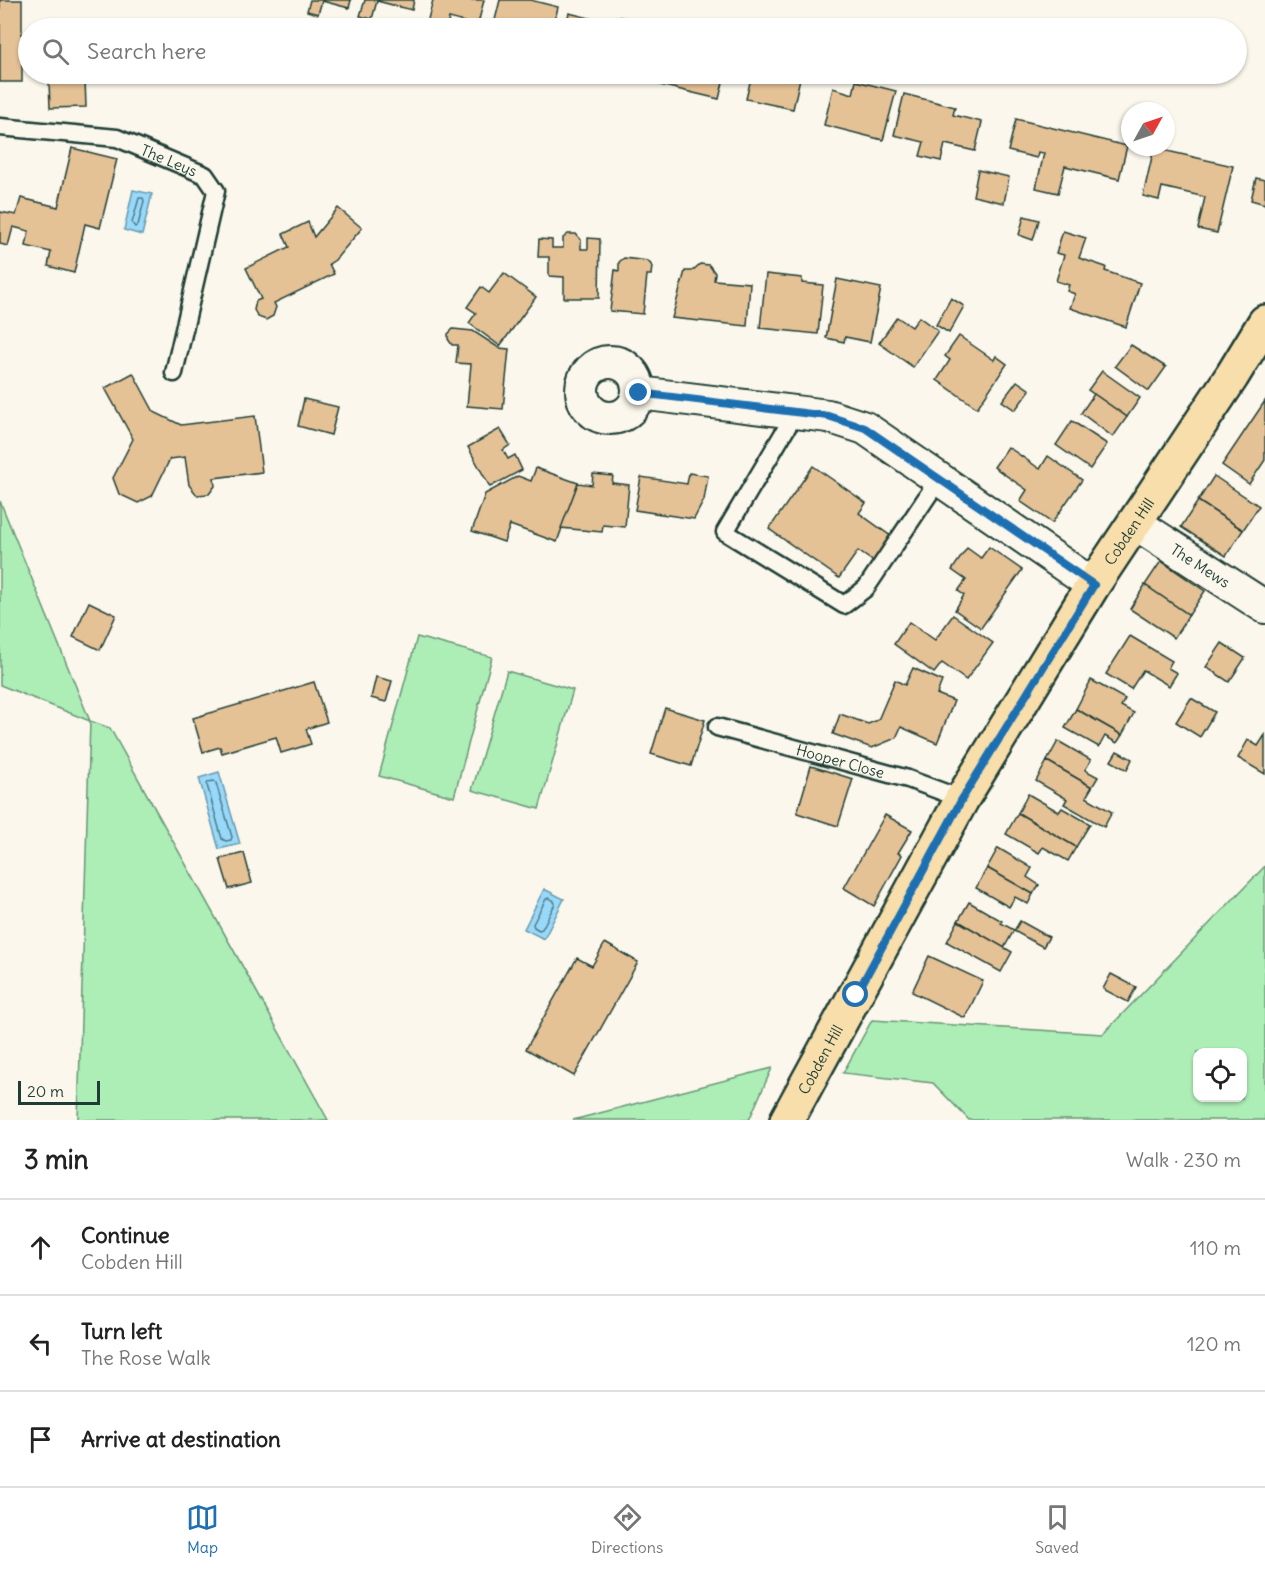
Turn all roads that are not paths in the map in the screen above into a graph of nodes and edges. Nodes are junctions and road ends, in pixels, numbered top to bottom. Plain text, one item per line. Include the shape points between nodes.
1 (0, 127) edge
2 (1265, 322) edge
3 (174, 374) dead end
4 (639, 393) dead end
5 (796, 412) junction
6 (939, 479) junction
7 (1135, 523) junction
8 (1094, 585) junction
9 (1265, 607) edge
10 (717, 727) dead end
11 (962, 799) junction
12 (787, 1120) edge

1 - 3 lane, The Leys via 117,138 205,175 216,191
2 - 7 main road, Cobden Hill
4 - 5 street
5 - 6 street via 828,416 865,428
5 - 6 lane via 725,532 844,605 866,588
6 - 8 street
7 - 8 main road, Cobden Hill
7 - 9 street, The Mews
8 - 11 main road, Cobden Hill
10 - 11 lane, Hooper Close via 908,778
11 - 12 main road, Cobden Hill

